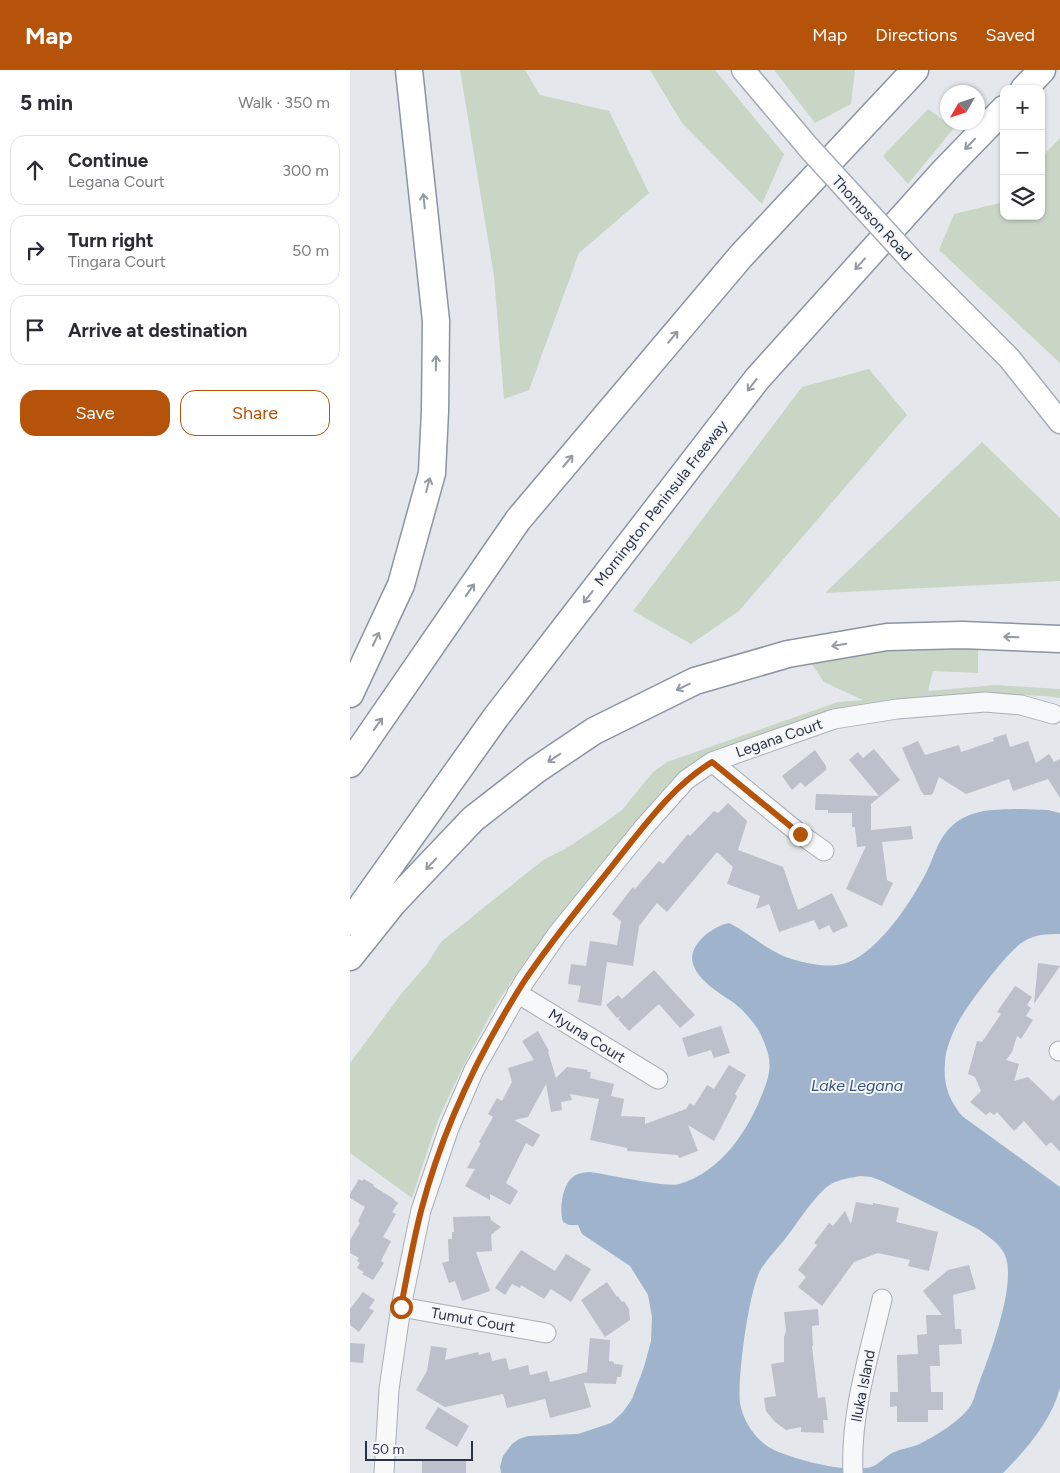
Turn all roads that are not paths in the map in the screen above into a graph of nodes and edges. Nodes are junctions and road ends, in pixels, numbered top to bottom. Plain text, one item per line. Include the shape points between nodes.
1 (410, 70) edge
2 (743, 70) edge
3 (915, 70) edge
4 (1042, 70) edge
5 (1028, 85) edge
6 (1000, 113) edge
7 (1009, 358) junction
8 (1060, 399) edge
9 (1060, 422) edge
10 (1060, 639) edge
11 (350, 694) edge
12 (1053, 714) dead end
13 (712, 762) junction
14 (350, 764) edge
15 (824, 851) dead end
16 (350, 922) edge
17 (350, 957) edge
18 (517, 993) junction
19 (658, 1079) dead end
20 (882, 1299) dead end
21 (401, 1307) junction
22 (546, 1332) dead end
23 (853, 1471) edge
24 (384, 1473) edge

11 -> 1 highway via 401,586 432,473 436,321
2 - 7 main road, Thompson Road, bridge via 914,263
14 -> 3 highway via 518,520 741,256
4 - 5 highway
6 -> 16 highway, Mornington Peninsula Freeway via 757,378 496,717
7 - 8 main road, Thompson Road
7 - 9 main road, Thompson Road
10 -> 17 highway via 962,635 887,637 788,654 695,681 594,730 473,819 394,902
12 - 13 street, Legana Court via 1021,705 986,702 896,709 834,719
13 - 15 street
13 - 18 street, Legana Court via 686,780 644,827 558,933
18 - 19 street, Myuna Court
18 - 21 street, Legana Court via 474,1070 440,1153 422,1210
20 - 23 street, Iluka Island via 859,1397
21 - 22 street, Tumut Court
21 - 24 street, Legana Court via 390,1382

